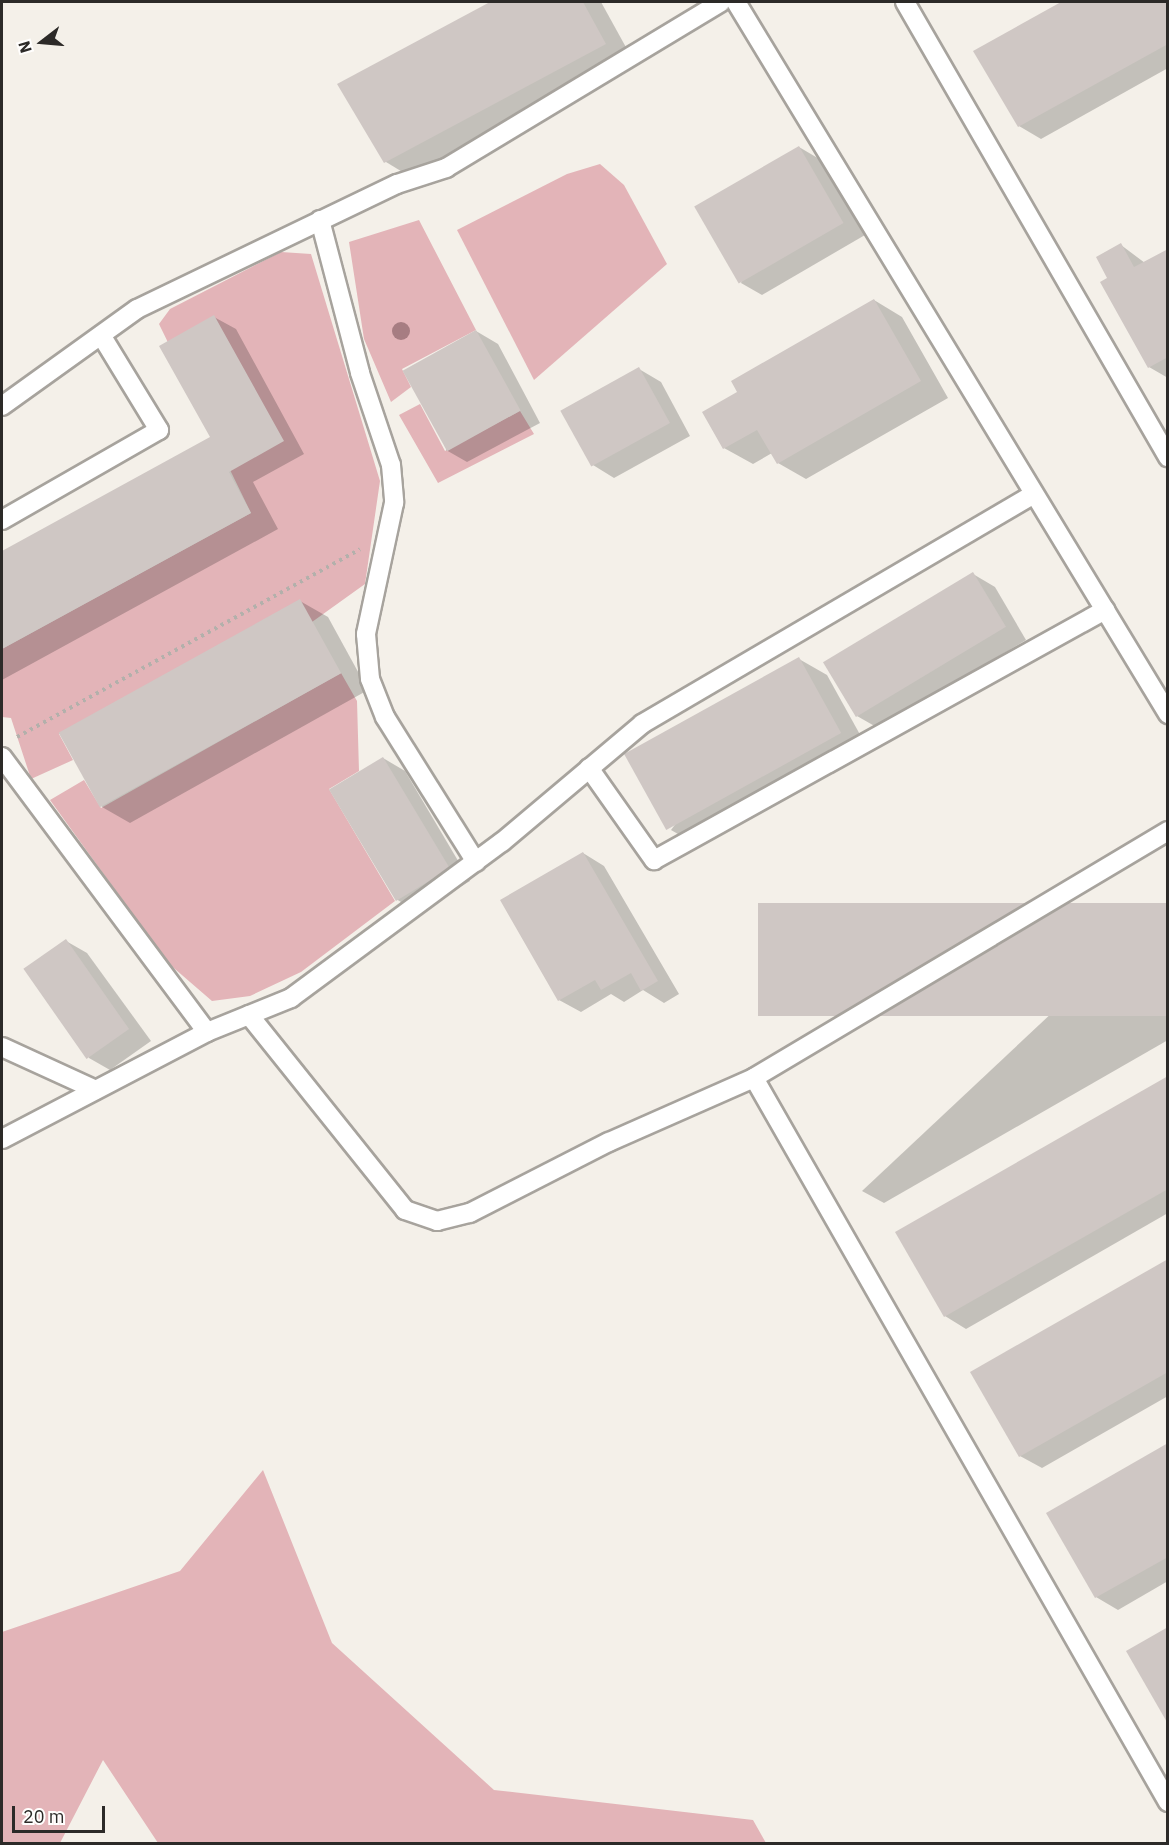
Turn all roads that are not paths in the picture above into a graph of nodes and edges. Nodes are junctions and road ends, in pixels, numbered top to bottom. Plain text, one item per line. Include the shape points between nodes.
1 (721, 2) edge
2 (736, 2) edge
3 (905, 2) edge
4 (320, 220) junction
5 (100, 335) junction
6 (2, 406) edge
7 (1167, 458) edge
8 (1034, 494) junction
9 (2, 520) edge
10 (1105, 610) junction
11 (1167, 714) edge
12 (2, 757) edge
13 (589, 768) junction
14 (1167, 831) edge
15 (476, 862) junction
16 (249, 1015) junction
17 (207, 1032) junction
18 (2, 1047) edge
19 (754, 1078) junction
20 (96, 1090) junction
21 (2, 1139) edge
22 (1167, 1802) edge

1 - 4 lane via 446,168 397,184
2 - 8 lane
3 - 7 lane
4 - 5 lane via 137,309
4 - 15 lane via 360,373 391,465 393,503 366,633 370,679 385,717
5 - 6 lane
5 - 9 lane via 159,430
8 - 10 lane
8 - 13 lane via 642,724
10 - 11 lane
10 - 13 lane via 654,860
12 - 17 lane
13 - 15 lane
14 - 19 lane
15 - 16 lane via 291,998
16 - 17 lane
16 - 19 lane via 405,1210 437,1221 470,1213 630,1132
17 - 20 lane
18 - 20 lane
19 - 22 lane
20 - 21 lane

